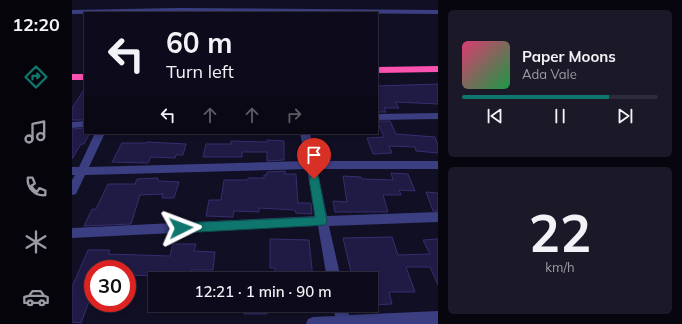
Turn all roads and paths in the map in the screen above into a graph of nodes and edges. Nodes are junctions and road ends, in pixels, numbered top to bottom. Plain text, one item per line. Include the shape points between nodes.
1 (72, 12) edge
2 (438, 12) edge
3 (438, 69) edge
4 (378, 70) edge
5 (72, 77) edge
6 (84, 77) edge
7 (438, 116) edge
8 (378, 117) edge
9 (72, 124) edge
10 (84, 124) edge
11 (99, 134) edge
12 (305, 134) edge
13 (312, 165) junction
14 (438, 165) edge
15 (77, 171) edge
16 (72, 191) edge
17 (438, 218) edge
18 (321, 221) junction
19 (72, 233) edge
20 (332, 272) edge
21 (342, 312) edge
22 (438, 318) edge
23 (344, 323) edge
24 (313, 324) edge

1 - 2 street
3 - 4 highway
5 - 6 highway
7 - 8 street
9 - 10 street
11 - 15 street
12 - 13 street
13 - 14 street
13 - 15 street
13 - 18 street
15 - 16 street
17 - 18 street
18 - 19 street
18 - 20 street
21 - 23 street
22 - 23 street
23 - 24 street

